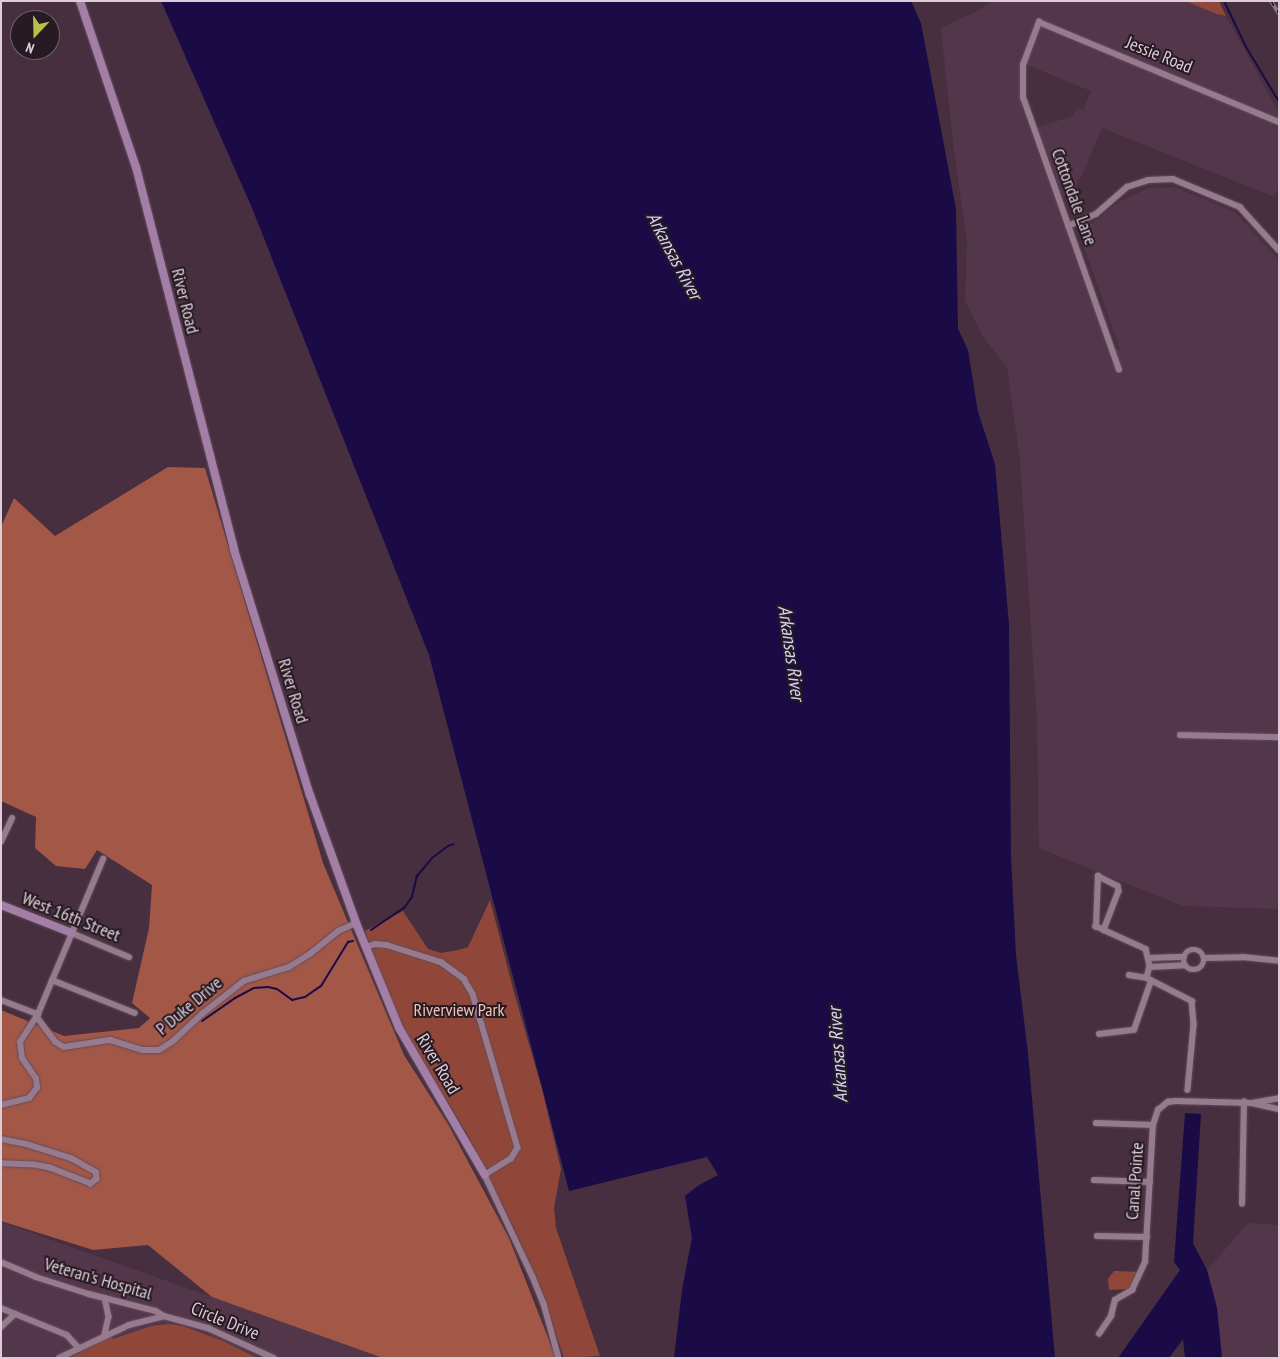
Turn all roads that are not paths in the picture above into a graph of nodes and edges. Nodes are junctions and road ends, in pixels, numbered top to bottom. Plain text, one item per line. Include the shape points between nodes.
1 (80, 1) edge
2 (1034, 34) joint
3 (1279, 122) edge
4 (1068, 226) junction
5 (1279, 250) edge
6 (1119, 370) dead end
7 (1180, 735) dead end
8 (1279, 737) edge
9 (12, 818) dead end
10 (1, 842) edge
11 (103, 859) dead end
12 (1, 905) edge
13 (356, 923) junction
14 (1104, 930) junction
15 (72, 933) junction
16 (366, 947) junction
17 (1184, 956) junction
18 (128, 957) dead end
19 (1150, 958) junction
20 (1204, 958) junction
21 (1279, 961) edge
22 (1185, 965) junction
23 (1150, 967) junction
24 (1129, 975) dead end
25 (52, 980) junction
26 (1149, 980) junction
27 (1, 1000) edge
28 (135, 1013) dead end
29 (37, 1015) junction
30 (1099, 1034) dead end
31 (1188, 1090) dead end
32 (1279, 1098) edge
33 (1244, 1102) junction
34 (1252, 1102) junction
35 (1, 1105) edge
36 (1279, 1109) edge
37 (1096, 1123) dead end
38 (1153, 1125) junction
39 (1, 1139) edge
40 (1, 1164) edge
41 (485, 1175) junction
42 (1094, 1180) dead end
43 (1150, 1182) junction
44 (1242, 1204) dead end
45 (1097, 1236) dead end
46 (1147, 1237) junction
47 (1, 1262) edge
48 (105, 1298) junction
49 (1, 1308) edge
50 (15, 1314) junction
51 (164, 1316) junction
52 (1, 1327) edge
53 (1099, 1334) dead end
54 (105, 1335) junction
55 (79, 1348) junction
56 (59, 1358) edge
57 (274, 1358) edge
58 (559, 1358) edge

1 - 13 street, River Road via 136,167 234,550 310,795
2 - 3 street, Jessie Road via 1039,22
2 - 4 street, Cottondale Lane via 1022,65 1023,98
4 - 5 street via 1096,214 1127,187 1148,180 1172,179 1240,207
4 - 6 street, Cottondale Lane
7 - 8 street
9 - 10 street
11 - 15 street
12 - 15 street, West 16th Street
13 - 16 street, River Road
13 - 29 street, P Duke Drive via 338,931 310,954 284,969 244,981 168,1045 154,1051 110,1040 64,1047 56,1042
14 - 14 street via 1119,891 1118,886 1098,876 1096,927
14 - 19 street via 1144,947
15 - 18 street, West 16th Street
15 - 25 street
16 - 41 street, River Road via 409,1047
16 - 41 street via 375,944 387,946 441,962 464,979 473,994 518,1148 511,1160
17 - 19 street
17 - 20 street via 1195,949
17 - 22 street
19 - 23 street
20 - 21 street
20 - 22 street via 1198,969 1191,970
22 - 23 street
23 - 26 street
24 - 26 street
25 - 28 street
25 - 29 street
26 - 30 street via 1134,1030
26 - 31 street via 1189,998 1193,1004
27 - 29 street
29 - 35 street via 23,1035 20,1046 22,1058 36,1079 37,1088 28,1098
32 - 34 street, Canal Pointe
33 - 34 street, Canal Pointe
33 - 38 street, Canal Pointe via 1168,1102 1158,1110
33 - 44 street
34 - 36 street, Canal Pointe
37 - 38 street
38 - 43 street, Canal Pointe
39 - 40 street via 70,1158 96,1172 97,1179 90,1184 50,1168
41 - 58 street, River Road via 544,1304
42 - 43 street
43 - 46 street, Canal Pointe
45 - 46 street
46 - 53 street, Canal Pointe via 1145,1262 1137,1282 1128,1293 1115,1300 1111,1316
47 - 48 street, Veteran's Hospital via 36,1277
48 - 51 street, Veteran's Hospital
48 - 54 street via 109,1317
49 - 50 street
50 - 52 street
50 - 55 street via 67,1335
51 - 54 street, Veteran's Hospital
51 - 57 street, Circle Drive via 208,1328
54 - 55 street, Veteran's Hospital
55 - 56 street, Veteran's Hospital

